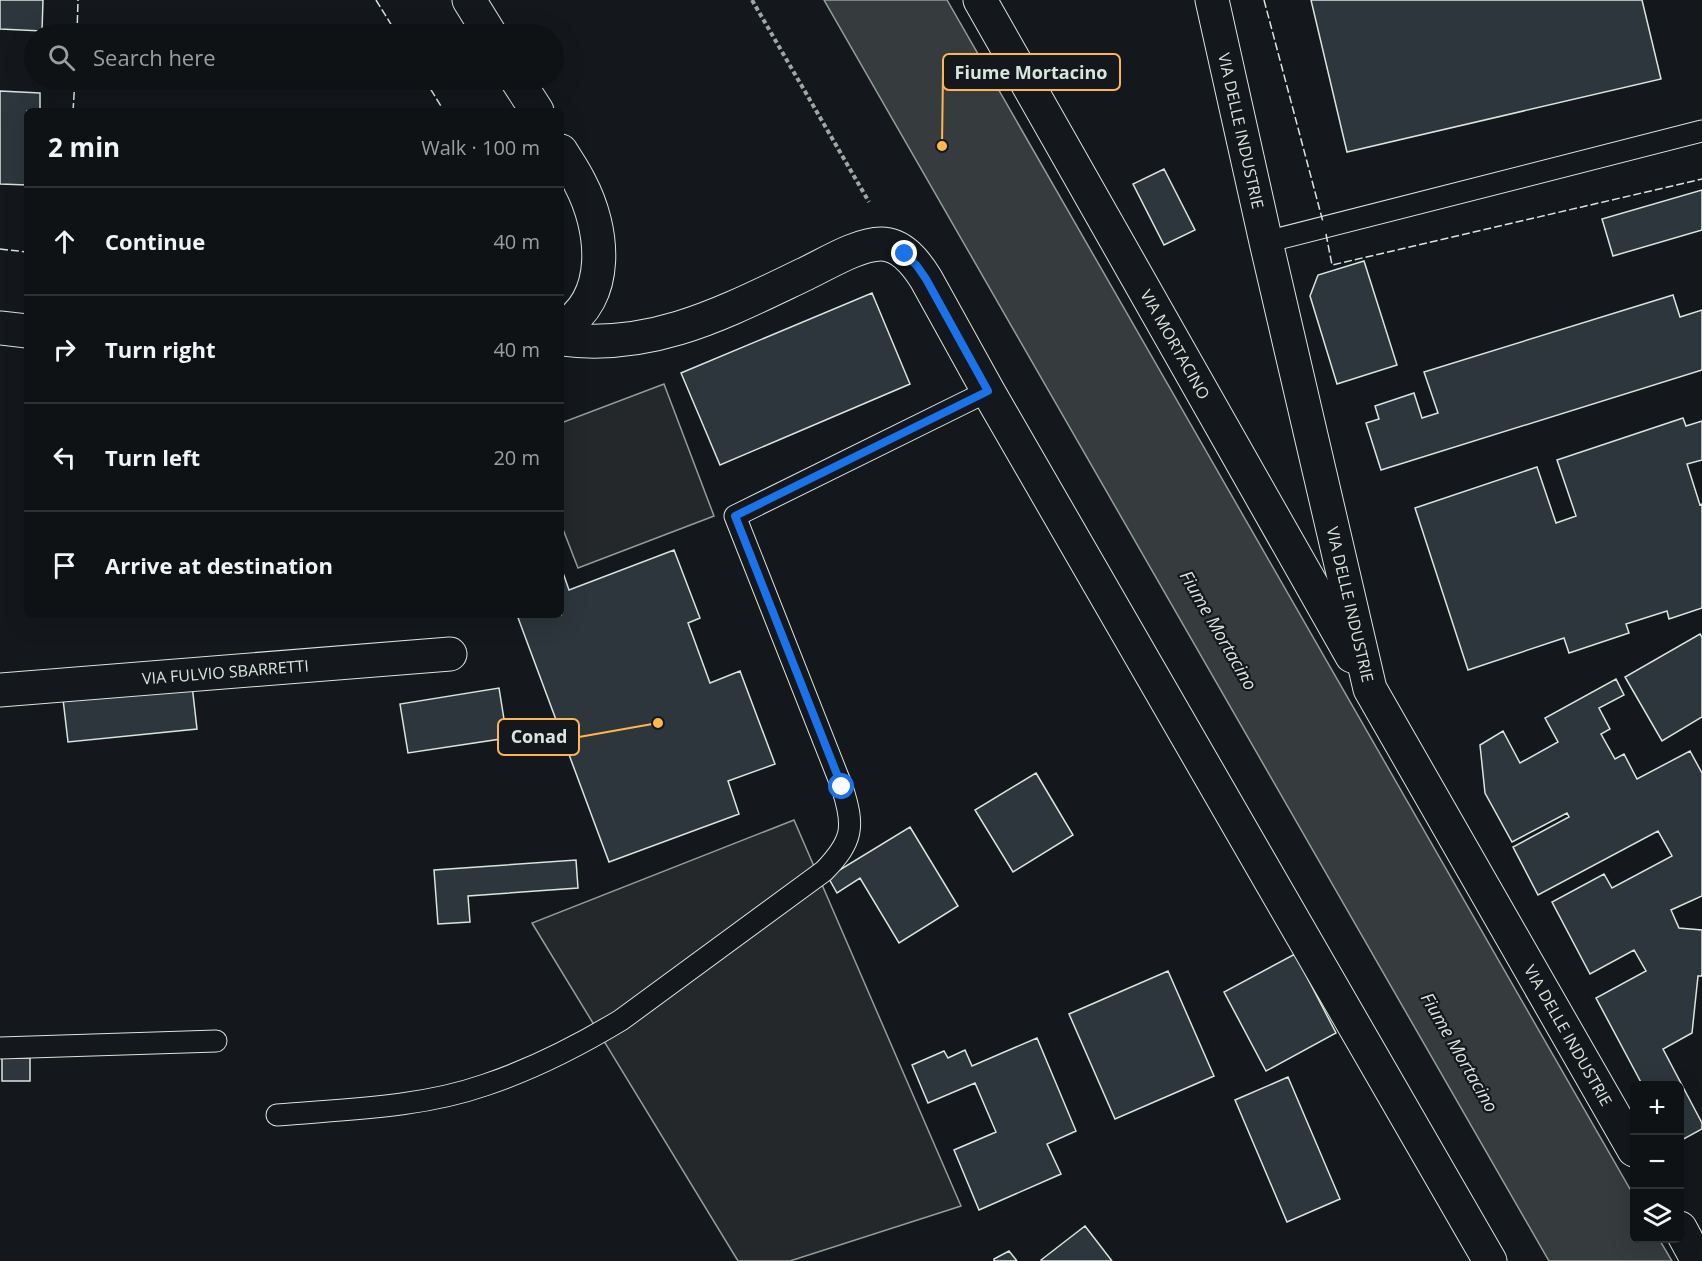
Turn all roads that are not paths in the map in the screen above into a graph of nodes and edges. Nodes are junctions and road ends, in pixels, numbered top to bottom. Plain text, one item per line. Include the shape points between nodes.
1 (469, 0) edge
2 (980, 0) edge
3 (1212, 0) edge
4 (484, 24) edge
5 (523, 90) edge
6 (535, 108) edge
7 (1702, 131) edge
8 (564, 156) edge
9 (1266, 242) junction
10 (564, 326) edge
11 (0, 328) edge
12 (24, 331) edge
13 (564, 339) edge
14 (988, 391) junction
15 (450, 654) dead end
16 (1370, 689) junction
17 (0, 690) edge
18 (216, 1041) dead end
19 (0, 1048) edge
20 (277, 1115) dead end
21 (1630, 1141) edge
22 (1684, 1235) edge
23 (1490, 1261) edge
24 (1698, 1261) edge

1 - 4 street
2 - 16 street, VIA MORTACINO
3 - 9 street, VIA DELLE INDUSTRIE
5 - 6 street
7 - 9 lane
8 - 10 street via 586,195 599,244 592,295 577,316
9 - 16 street, VIA DELLE INDUSTRIE
11 - 12 street
13 - 14 street via 632,339 678,329 730,310 860,249 882,244 895,247 917,266
14 - 20 lane via 735,516 847,803 850,831 845,847 824,872 621,1020 552,1057 483,1086 422,1101
14 - 23 street
15 - 17 street, VIA FULVIO SBARRETTI
16 - 21 street, VIA DELLE INDUSTRIE
18 - 19 lane
22 - 24 street

